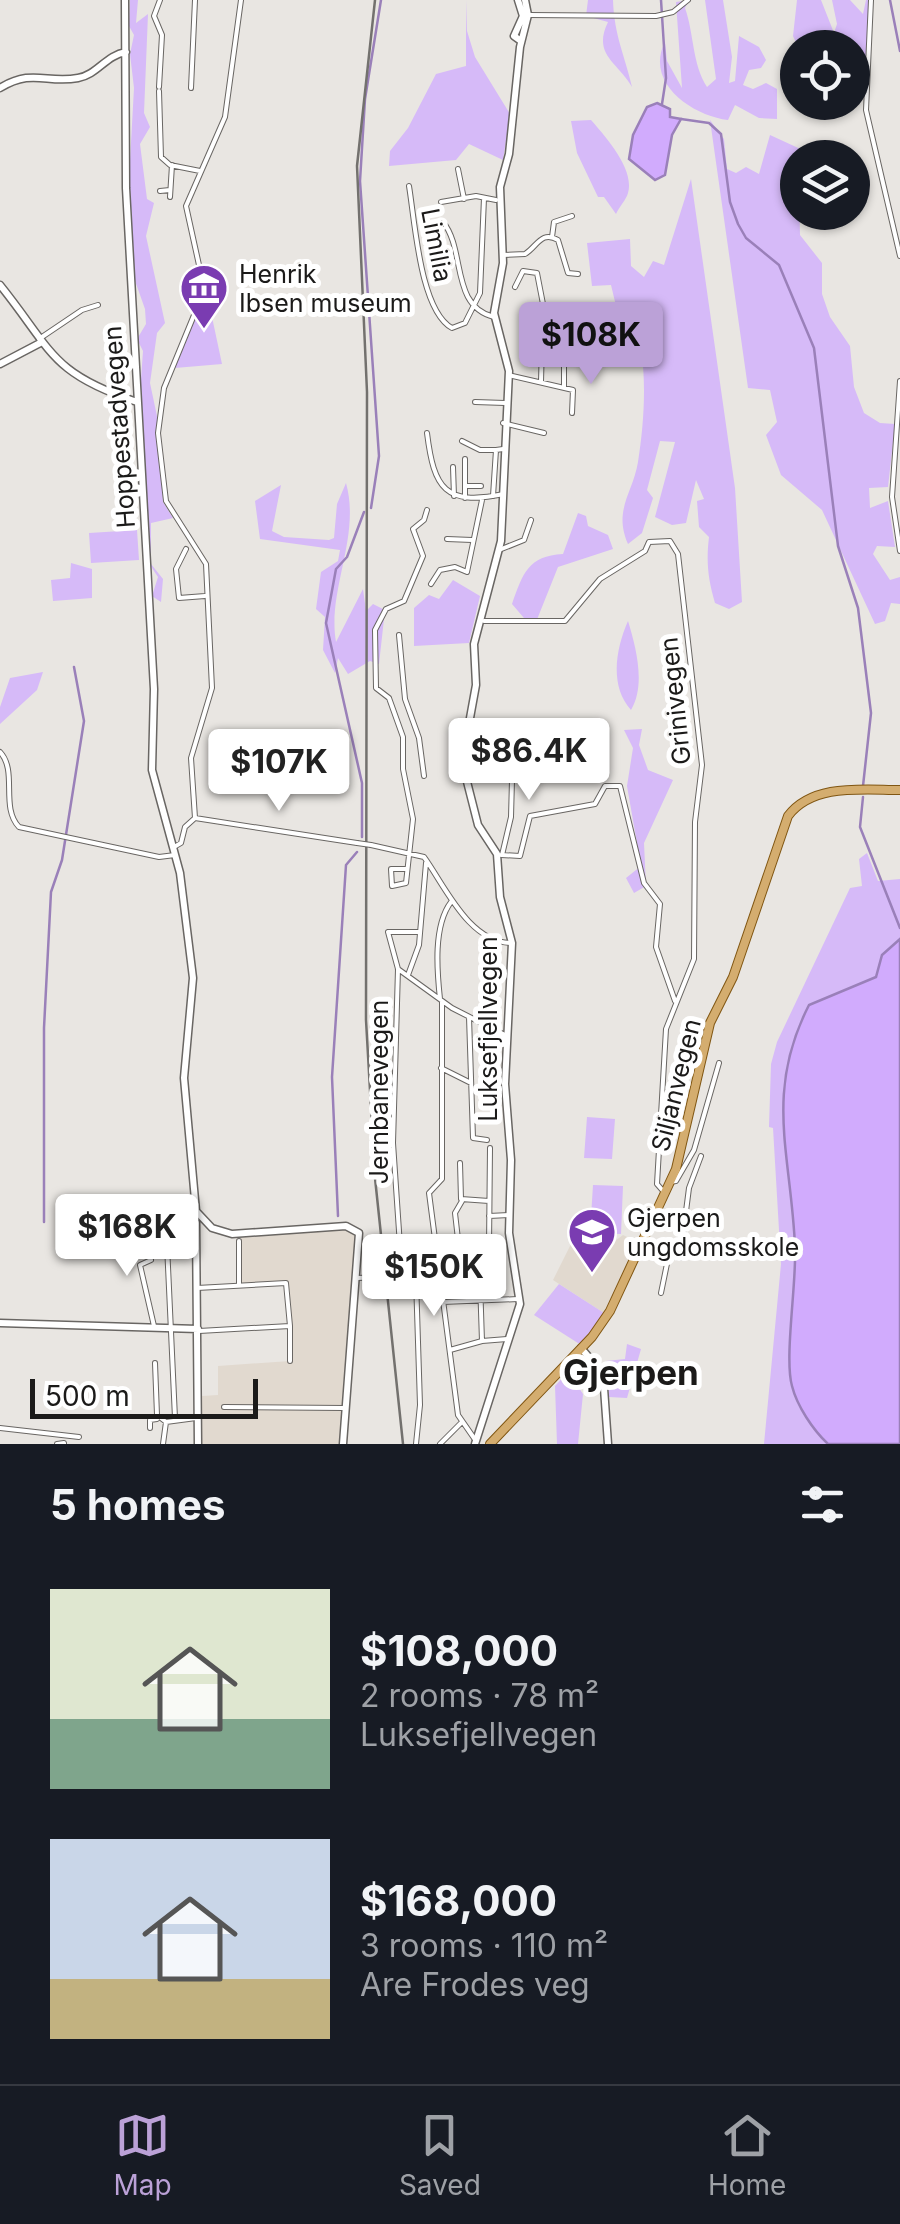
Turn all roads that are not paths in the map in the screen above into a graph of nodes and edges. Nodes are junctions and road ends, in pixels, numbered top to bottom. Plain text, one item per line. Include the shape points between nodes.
1 (126, 0) edge
2 (160, 0) edge
3 (195, 0) edge
4 (241, 0) edge
5 (522, 0) edge
6 (688, 0) edge
7 (871, 0) edge
8 (528, 15) junction
9 (521, 42) junction
10 (126, 52) junction
11 (0, 88) edge
12 (191, 88) dead end
13 (172, 165) junction
14 (458, 169) dead end
15 (200, 171) junction
16 (408, 186) dead end
17 (160, 191) dead end
18 (464, 198) junction
19 (484, 198) junction
20 (496, 200) dead end
21 (441, 202) dead end
22 (572, 216) dead end
23 (443, 222) dead end
24 (552, 238) junction
25 (502, 255) junction
26 (900, 256) edge
27 (578, 274) dead end
28 (0, 285) edge
29 (516, 287) dead end
30 (98, 305) dead end
31 (472, 306) junction
32 (588, 306) dead end
33 (494, 317) junction
34 (40, 340) junction
35 (0, 364) edge
36 (508, 376) junction
37 (900, 381) edge
38 (541, 382) junction
39 (564, 388) junction
40 (137, 402) junction
41 (474, 402) dead end
42 (505, 404) junction
43 (572, 413) dead end
44 (503, 424) junction
45 (544, 433) dead end
46 (427, 434) dead end
47 (462, 440) dead end
48 (499, 449) junction
49 (467, 461) dead end
50 (453, 467) dead end
51 (465, 486) junction
52 (482, 486) dead end
53 (504, 494) junction
54 (454, 496) junction
55 (493, 496) junction
56 (465, 498) junction
57 (482, 498) junction
58 (427, 510) dead end
59 (531, 520) dead end
60 (447, 539) dead end
61 (474, 540) junction
62 (186, 549) dead end
63 (499, 550) junction
64 (900, 551) edge
65 (432, 584) dead end
66 (206, 596) junction
67 (484, 620) junction
68 (398, 635) dead end
69 (418, 735) junction
70 (403, 737) junction
71 (0, 752) edge
72 (424, 776) dead end
73 (481, 779) dead end
74 (900, 790) edge
75 (196, 818) junction
76 (175, 851) junction
77 (409, 851) junction
78 (499, 856) junction
79 (427, 860) junction
80 (406, 869) dead end
81 (451, 902) junction
82 (420, 932) junction
83 (512, 943) junction
84 (398, 969) junction
85 (408, 975) junction
86 (441, 1000) junction
87 (675, 1001) junction
88 (469, 1017) junction
89 (484, 1026) junction
90 (507, 1036) junction
91 (719, 1064) dead end
92 (441, 1068) junction
93 (471, 1082) junction
94 (490, 1100) dead end
95 (487, 1140) dead end
96 (490, 1148) dead end
97 (701, 1156) dead end
98 (460, 1162) dead end
99 (670, 1182) junction
100 (664, 1192) junction
101 (462, 1200) junction
102 (489, 1201) junction
103 (157, 1208) dead end
104 (196, 1209) junction
105 (508, 1215) junction
106 (489, 1216) junction
107 (196, 1224) dead end
108 (239, 1240) dead end
109 (642, 1241) junction
110 (196, 1246) junction
111 (479, 1251) junction
112 (668, 1254) junction
113 (150, 1260) dead end
114 (402, 1275) junction
115 (358, 1278) junction
116 (239, 1285) junction
117 (197, 1288) junction
118 (661, 1293) dead end
119 (519, 1299) junction
120 (480, 1300) junction
121 (442, 1302) junction
122 (0, 1323) edge
123 (290, 1326) junction
124 (155, 1328) junction
125 (170, 1328) junction
126 (198, 1330) junction
127 (511, 1340) junction
128 (482, 1341) junction
129 (582, 1348) junction
130 (450, 1350) junction
131 (290, 1361) dead end
132 (155, 1363) dead end
133 (224, 1407) dead end
134 (344, 1408) junction
135 (175, 1418) junction
136 (200, 1418) junction
137 (163, 1420) junction
138 (461, 1423) junction
139 (0, 1428) edge
140 (150, 1428) dead end
141 (79, 1437) dead end
142 (493, 1442) edge
143 (64, 1443) edge
144 (475, 1443) edge
145 (56, 1444) edge
146 (164, 1444) edge
147 (198, 1444) edge
148 (343, 1444) edge
149 (416, 1444) edge
150 (440, 1444) edge
151 (608, 1444) edge

1 - 10 main road, Hoppestadvegen
2 - 13 street via 154,16 162,35 160,152
3 - 12 street
4 - 15 street via 227,110
5 - 8 main road, Luksefjellvegen
5 - 9 main road via 514,34
6 - 8 street via 656,16
7 - 26 street via 866,110
8 - 9 main road, Luksefjellvegen
9 - 25 main road, Luksefjellvegen via 500,187
10 - 11 main road via 80,78 32,75
10 - 40 main road, Hoppestadvegen
13 - 15 street
13 - 17 street via 170,193
14 - 18 street
15 - 66 street via 186,206 199,303 164,388 158,433 166,501 203,555
16 - 31 street, Limilia via 429,296 452,328 465,324
18 - 19 street
18 - 21 street
19 - 20 street
19 - 31 street via 480,293
22 - 24 street via 554,222
23 - 31 street
24 - 25 street via 540,239 528,253
24 - 27 street via 568,273
25 - 33 main road, Luksefjellvegen
28 - 34 main road
29 - 38 street via 525,269 537,273
30 - 34 street
31 - 33 street
32 - 39 street via 586,328 564,339
33 - 36 main road, Luksefjellvegen
34 - 35 main road
34 - 40 main road via 77,379
36 - 38 street
36 - 42 main road, Luksefjellvegen
37 - 64 street via 892,504
38 - 39 street
39 - 43 street via 574,392
40 - 76 main road, Hoppestadvegen via 154,689 152,765
41 - 42 street
42 - 44 main road, Luksefjellvegen
44 - 45 street
44 - 48 main road, Luksefjellvegen
46 - 54 street via 436,480
47 - 48 street via 480,450
48 - 53 main road, Luksefjellvegen
48 - 55 street
49 - 51 street
50 - 54 street
51 - 52 street
51 - 56 street
53 - 55 street
53 - 63 main road, Luksefjellvegen
54 - 56 street
55 - 57 street
56 - 57 street
57 - 61 street
58 - 70 street via 412,529 423,556 406,596 386,609 372,640 376,688 389,698
59 - 63 street via 524,540
60 - 61 street
61 - 65 street via 468,572 440,570
62 - 66 street via 176,566 179,598
63 - 67 main road, Luksefjellvegen
66 - 75 street via 212,688 191,758
67 - 78 main road, Luksefjellvegen via 474,644 476,685 462,768 478,825
67 - 87 street, Grinivegen via 565,621 600,579 649,542 670,541 676,548 702,765 694,958
68 - 69 street via 405,698
69 - 70 street
69 - 72 street
70 - 77 street via 413,819
71 - 76 street via 14,822 159,857
73 - 78 street via 512,780 510,830
74 - 99 main road, Siljanvegen via 824,794 788,816 733,977 711,1018
75 - 76 street
75 - 77 street, bridge
76 - 104 main road, Hoppestadvegen via 193,978 184,1078
77 - 79 street
77 - 80 street
78 - 83 main road, Luksefjellvegen
78 - 87 street via 520,856 528,817 595,804 604,786 622,788 644,882 660,904 656,947
79 - 81 street
79 - 82 street
81 - 83 street via 482,934
81 - 86 street via 439,952
82 - 84 street, Jernbanevegen via 388,932
82 - 85 street
83 - 90 main road, Luksefjellvegen
84 - 85 street
84 - 114 street, Jernbanevegen via 393,1143
85 - 86 street
86 - 88 street
86 - 92 street
87 - 100 street, Grinivegen via 665,1035 658,1149 657,1186
88 - 89 street
88 - 93 street
89 - 90 street
89 - 94 street
90 - 105 main road, Luksefjellvegen
91 - 99 street via 694,1150
92 - 93 street
92 - 121 street via 442,1180 429,1194
93 - 95 street via 472,1138
96 - 102 street
97 - 112 street via 688,1193 680,1258
98 - 101 street
99 - 100 main road, Siljanvegen
100 - 109 main road, Siljanvegen
101 - 102 street
101 - 111 street via 456,1211 460,1248
102 - 106 street
103 - 104 street
104 - 115 main road via 212,1228 232,1234 352,1227 361,1238
105 - 106 street
105 - 119 main road, Luksefjellvegen
106 - 111 street via 488,1248
107 - 110 main road
108 - 116 street
109 - 112 street
109 - 129 main road, Siljanvegen via 606,1318
110 - 117 main road
110 - 125 street via 167,1246
111 - 120 street
112 - 118 street
113 - 124 street via 140,1266
114 - 115 street
114 - 149 street, Jernbanevegen via 416,1279
115 - 134 main road
116 - 117 street
116 - 123 street via 288,1284
117 - 126 main road
119 - 120 street
119 - 127 main road, Luksefjellvegen
120 - 121 street
120 - 128 street
121 - 130 street
122 - 124 main road
123 - 126 street
123 - 131 street
124 - 125 main road
125 - 126 main road
125 - 135 street
126 - 136 main road
127 - 128 street
127 - 144 main road, Luksefjellvegen
128 - 130 street
129 - 142 main road, Siljanvegen
129 - 151 main road via 603,1374
130 - 138 street
132 - 137 street
133 - 134 street
134 - 148 main road
135 - 136 street
135 - 137 street
136 - 147 main road
137 - 140 street via 150,1420
137 - 146 street
138 - 144 street
138 - 150 street
139 - 141 street
143 - 145 street

